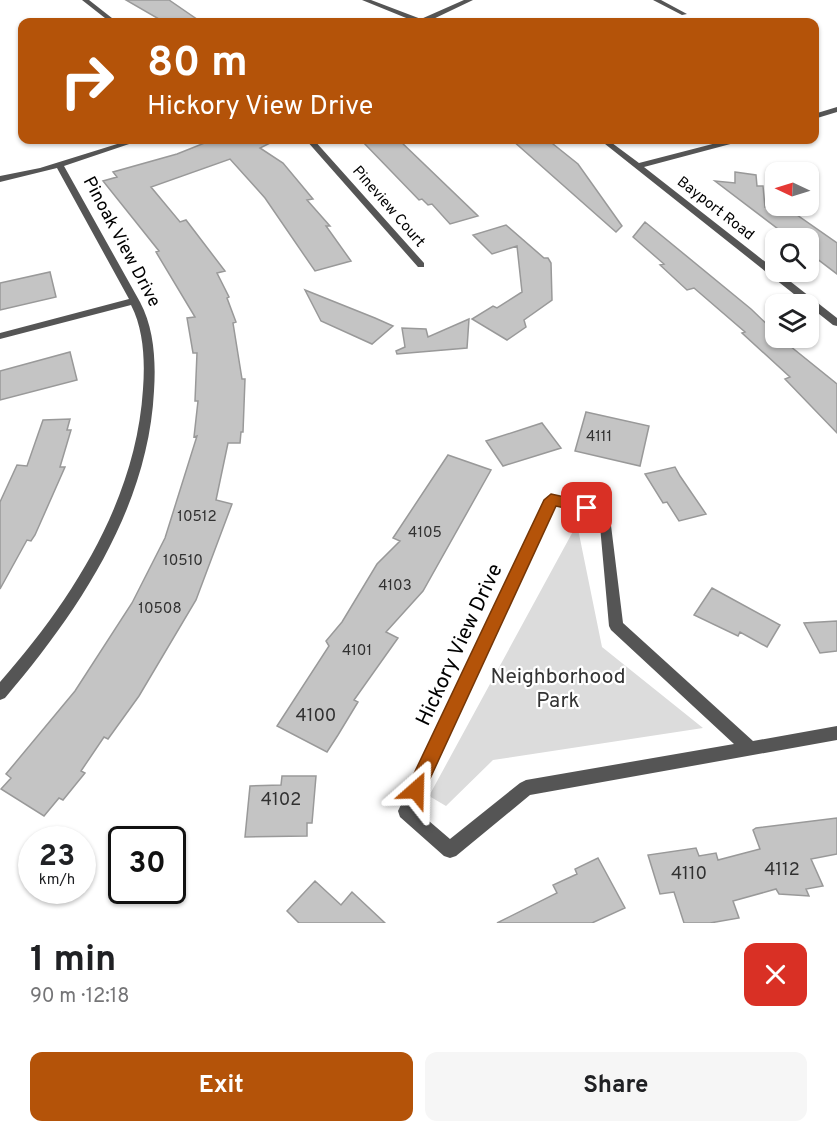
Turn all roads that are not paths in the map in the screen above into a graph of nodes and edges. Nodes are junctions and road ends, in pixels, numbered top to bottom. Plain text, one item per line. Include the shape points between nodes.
1 (86, 0) edge
2 (365, 0) edge
3 (470, 0) edge
4 (656, 0) edge
5 (684, 14) dead end
6 (109, 18) edge
7 (411, 18) edge
8 (430, 18) edge
9 (837, 109) edge
10 (819, 115) edge
11 (124, 144) edge
12 (314, 144) edge
13 (609, 144) edge
14 (720, 144) edge
15 (59, 164) junction
16 (639, 166) junction
17 (0, 179) edge
18 (421, 265) dead end
19 (134, 302) junction
20 (837, 322) edge
21 (0, 336) edge
22 (0, 693) edge
23 (837, 733) edge
24 (750, 748) junction

1 - 6 street
2 - 7 street
3 - 8 street
4 - 5 street
9 - 10 street
11 - 15 street
12 - 18 street, Pineview Court
13 - 16 street, Bayport Road
14 - 16 street
15 - 17 street
15 - 19 street, Pinoak View Drive
16 - 20 street, Bayport Road
19 - 21 street
19 - 22 street, Pinoak View Drive via 147,336 151,372 149,412 140,457 96,559 53,627
23 - 24 street, Hickory View Drive
24 - 24 street, Hickory View Drive via 526,788 450,850 406,811 551,500 605,512 616,626

